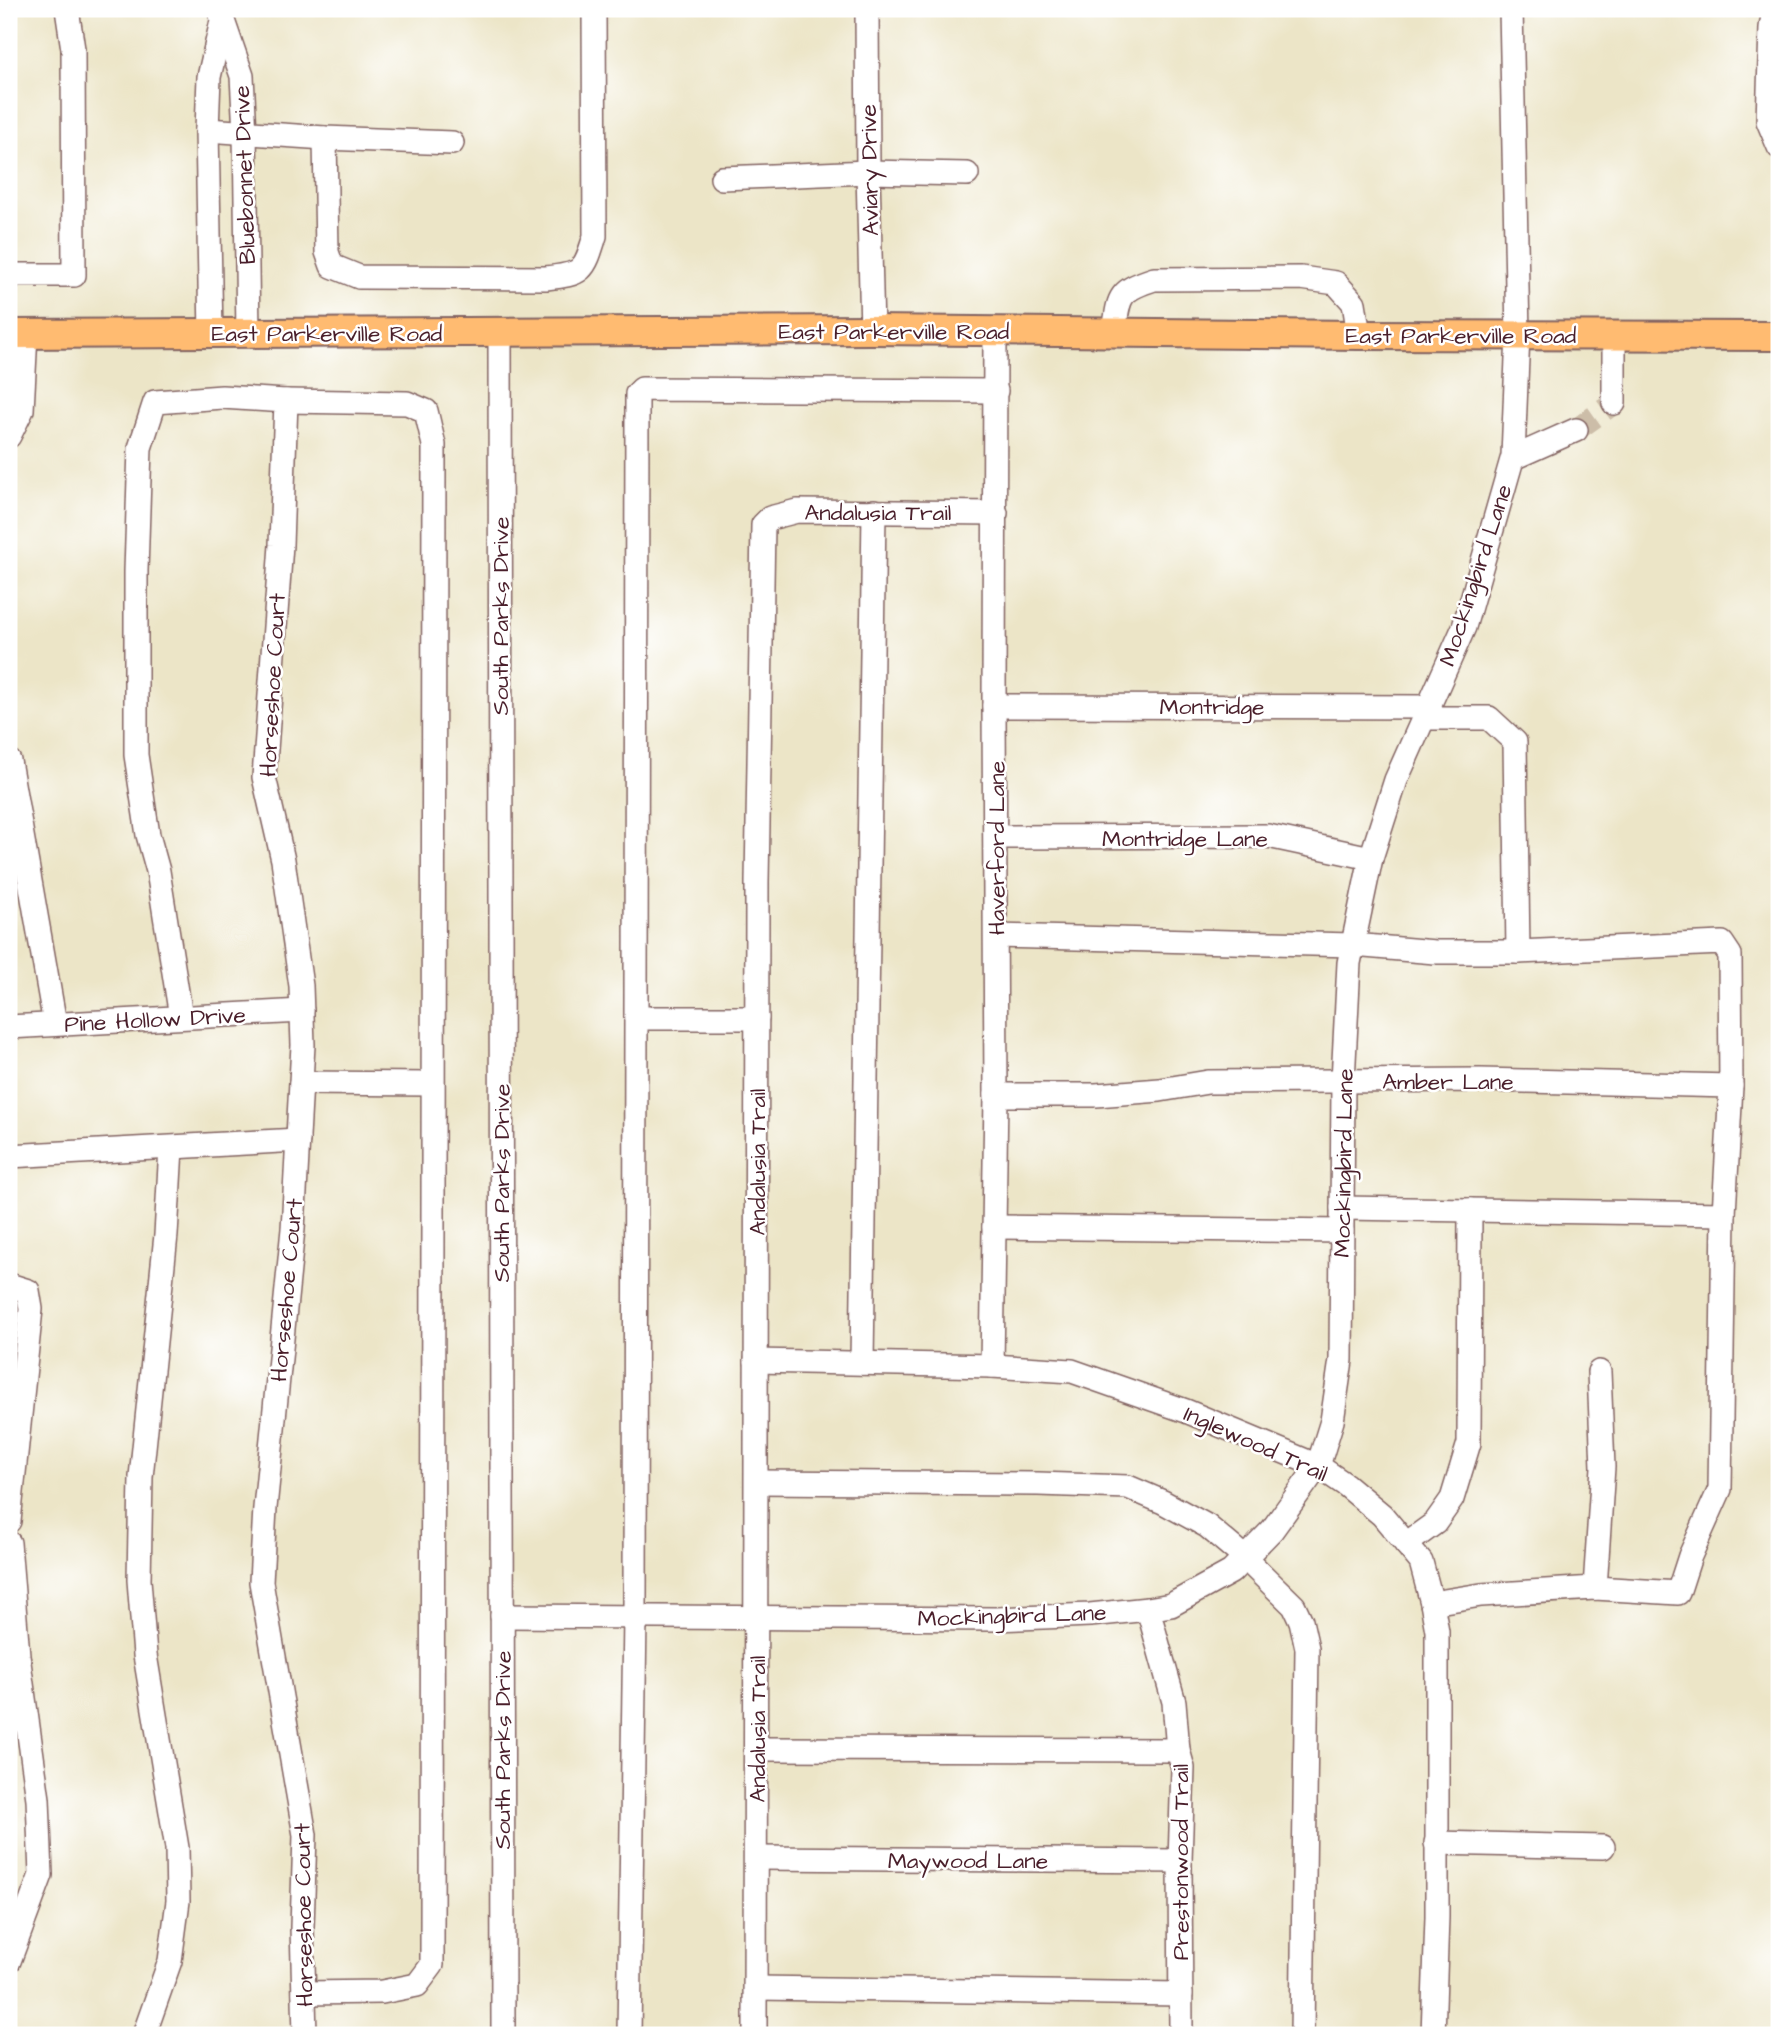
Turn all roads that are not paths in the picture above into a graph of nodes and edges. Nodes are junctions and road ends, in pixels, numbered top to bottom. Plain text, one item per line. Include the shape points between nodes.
1 (68, 9) edge
2 (594, 9) edge
3 (867, 9) edge
4 (1511, 9) edge
5 (1774, 9) edge
6 (220, 15) edge
7 (207, 130) junction
8 (245, 133) junction
9 (325, 138) junction
10 (452, 143) dead end
11 (1779, 147) edge
12 (868, 172) junction
13 (967, 174) dead end
14 (722, 178) dead end
15 (9, 275) edge
16 (872, 330) junction
17 (500, 331) junction
18 (995, 331) junction
19 (1114, 333) junction
20 (17, 334) edge
21 (211, 334) junction
22 (248, 334) junction
23 (1518, 334) junction
24 (1359, 335) junction
25 (1614, 335) junction
26 (1779, 336) edge
27 (996, 391) junction
28 (286, 401) junction
29 (1614, 403) dead end
30 (1576, 430) tunnel mouth
31 (9, 436) edge
32 (1513, 458) junction
33 (874, 512) junction
34 (996, 513) junction
35 (994, 706) junction
36 (1427, 713) junction
37 (9, 761) edge
38 (996, 837) junction
39 (1371, 858) junction
40 (996, 936) junction
41 (1353, 945) junction
42 (1518, 952) junction
43 (302, 1011) junction
44 (181, 1017) junction
45 (636, 1018) junction
46 (757, 1018) junction
47 (55, 1024) junction
48 (9, 1027) edge
49 (1343, 1081) junction
50 (301, 1083) junction
51 (432, 1084) junction
52 (1731, 1086) junction
53 (996, 1094) junction
54 (298, 1140) junction
55 (171, 1148) junction
56 (9, 1156) edge
57 (1470, 1210) junction
58 (1724, 1214) junction
59 (1342, 1220) junction
60 (994, 1227) junction
61 (18, 1288) edge
62 (756, 1361) junction
63 (862, 1363) junction
64 (992, 1366) junction
65 (1599, 1372) dead end
66 (1318, 1466) junction
67 (757, 1482) junction
68 (9, 1521) edge
69 (9, 1543) edge
70 (1406, 1544) junction
71 (1245, 1558) junction
72 (1595, 1588) junction
73 (1432, 1603) junction
74 (1148, 1609) junction
75 (502, 1616) junction
76 (635, 1617) junction
77 (757, 1618) junction
78 (757, 1749) junction
79 (1178, 1750) junction
80 (1436, 1843) junction
81 (1603, 1847) dead end
82 (756, 1858) junction
83 (1180, 1861) junction
84 (9, 1961) edge
85 (755, 1988) junction
86 (304, 1993) junction
87 (1181, 1994) junction
88 (144, 2035) edge
89 (305, 2035) edge
90 (503, 2035) edge
91 (629, 2035) edge
92 (755, 2035) edge
93 (1181, 2035) edge
94 (1302, 2035) edge
95 (1433, 2035) edge

1 - 15 street via 73,49 74,275
2 - 9 street via 595,236 587,263 573,275 359,277 332,266 327,252
3 - 12 street, Aviary Drive
4 - 23 street, Mockingbird Lane
5 - 11 street via 1768,121
6 - 7 street, Bluebonnet Drive via 209,77
6 - 8 street, Bluebonnet Drive via 242,76
7 - 8 street
7 - 21 street, Bluebonnet Drive
8 - 9 street
8 - 22 street, Bluebonnet Drive
9 - 10 street
12 - 13 street
12 - 14 street
12 - 16 street, Aviary Drive
16 - 17 main road, East Parkerville Road
16 - 18 main road, East Parkerville Road
17 - 22 main road, East Parkerville Road
17 - 75 street, South Parks Drive
18 - 19 main road, East Parkerville Road
18 - 27 street, Haverford Lane
19 - 24 main road, East Parkerville Road
19 - 24 street via 1118,300 1133,286 1154,279 1301,278 1336,283 1353,303
20 - 21 main road, East Parkerville Road
20 - 31 street via 22,410
21 - 22 main road, East Parkerville Road
23 - 24 main road, East Parkerville Road
23 - 25 main road, East Parkerville Road
23 - 32 street, Mockingbird Lane
25 - 26 main road, East Parkerville Road
25 - 29 street
27 - 34 street, Haverford Lane
27 - 45 street via 642,389 637,394
28 - 43 street, Horseshoe Court via 264,777 283,860
28 - 44 street via 222,397 155,402 140,448 136,755
28 - 51 street via 407,403 426,411 434,445
30 - 32 street
32 - 36 street, Mockingbird Lane via 1464,627
33 - 34 street, Andalusia Trail
33 - 46 street, Andalusia Trail via 797,511 770,518 763,525
33 - 63 street
34 - 35 street, Haverford Lane
35 - 36 street, Montridge
35 - 38 street, Haverford Lane
36 - 39 street, Mockingbird Lane via 1396,780
36 - 42 street, Montridge via 1489,718 1515,742
37 - 47 street
38 - 39 street, Montridge Lane via 1268,836
38 - 40 street, Haverford Lane
39 - 41 street, Mockingbird Lane
40 - 41 street
40 - 53 street, Haverford Lane
41 - 42 street via 1435,952
41 - 49 street, Mockingbird Lane
42 - 52 street via 1722,943 1730,955
43 - 44 street, Pine Hollow Drive
43 - 50 street, Horseshoe Court
44 - 47 street, Pine Hollow Drive
45 - 46 street
45 - 76 street
46 - 62 street, Andalusia Trail
47 - 48 street, Pine Hollow Drive
49 - 52 street, Amber Lane
49 - 53 street, Amber Lane via 1208,1082 1096,1095
49 - 59 street, Mockingbird Lane
50 - 51 street
50 - 54 street, Horseshoe Court
51 - 86 street via 432,1965 417,1985 382,1992
52 - 58 street
53 - 60 street, Haverford Lane
54 - 55 street
54 - 86 street, Horseshoe Court via 261,1582 306,1835
55 - 56 street
55 - 88 street via 141,1477 139,1580 145,1655 177,1849 178,1901 170,1961
57 - 58 street
57 - 59 street
57 - 70 street via 1469,1443 1452,1499 1435,1523
58 - 72 street via 1720,1489 1678,1593
59 - 60 street
59 - 66 street, Mockingbird Lane via 1341,1360 1332,1421
60 - 64 street, Haverford Lane
61 - 68 street via 31,1309
62 - 63 street, Inglewood Trail
62 - 67 street, Andalusia Trail
63 - 64 street, Inglewood Trail
64 - 66 street, Inglewood Trail via 1072,1371
65 - 72 street via 1603,1467
66 - 70 street, Inglewood Trail via 1382,1515
66 - 71 street, Mockingbird Lane via 1272,1530
67 - 71 street via 1128,1488 1208,1526
67 - 77 street, Andalusia Trail
69 - 84 street via 18,1655 38,1800 41,1875
70 - 73 street, Inglewood Trail via 1421,1562
71 - 74 street, Mockingbird Lane via 1231,1572 1171,1605
71 - 94 street via 1294,1606 1307,1648
72 - 73 street
73 - 80 street, Inglewood Trail via 1437,1630
74 - 77 street, Mockingbird Lane via 996,1619
74 - 79 street, Prestonwood Trail via 1174,1702
75 - 76 street, Mockingbird Lane
75 - 90 street, South Parks Drive
76 - 77 street, Mockingbird Lane
76 - 91 street
77 - 78 street, Andalusia Trail
78 - 79 street
78 - 82 street, Andalusia Trail
79 - 83 street, Prestonwood Trail via 1183,1768
80 - 81 street
80 - 95 street, Inglewood Trail
82 - 83 street, Maywood Lane
82 - 85 street, Andalusia Trail
83 - 87 street, Prestonwood Trail
85 - 87 street
85 - 92 street, Andalusia Trail
86 - 89 street, Horseshoe Court
87 - 93 street, Prestonwood Trail

